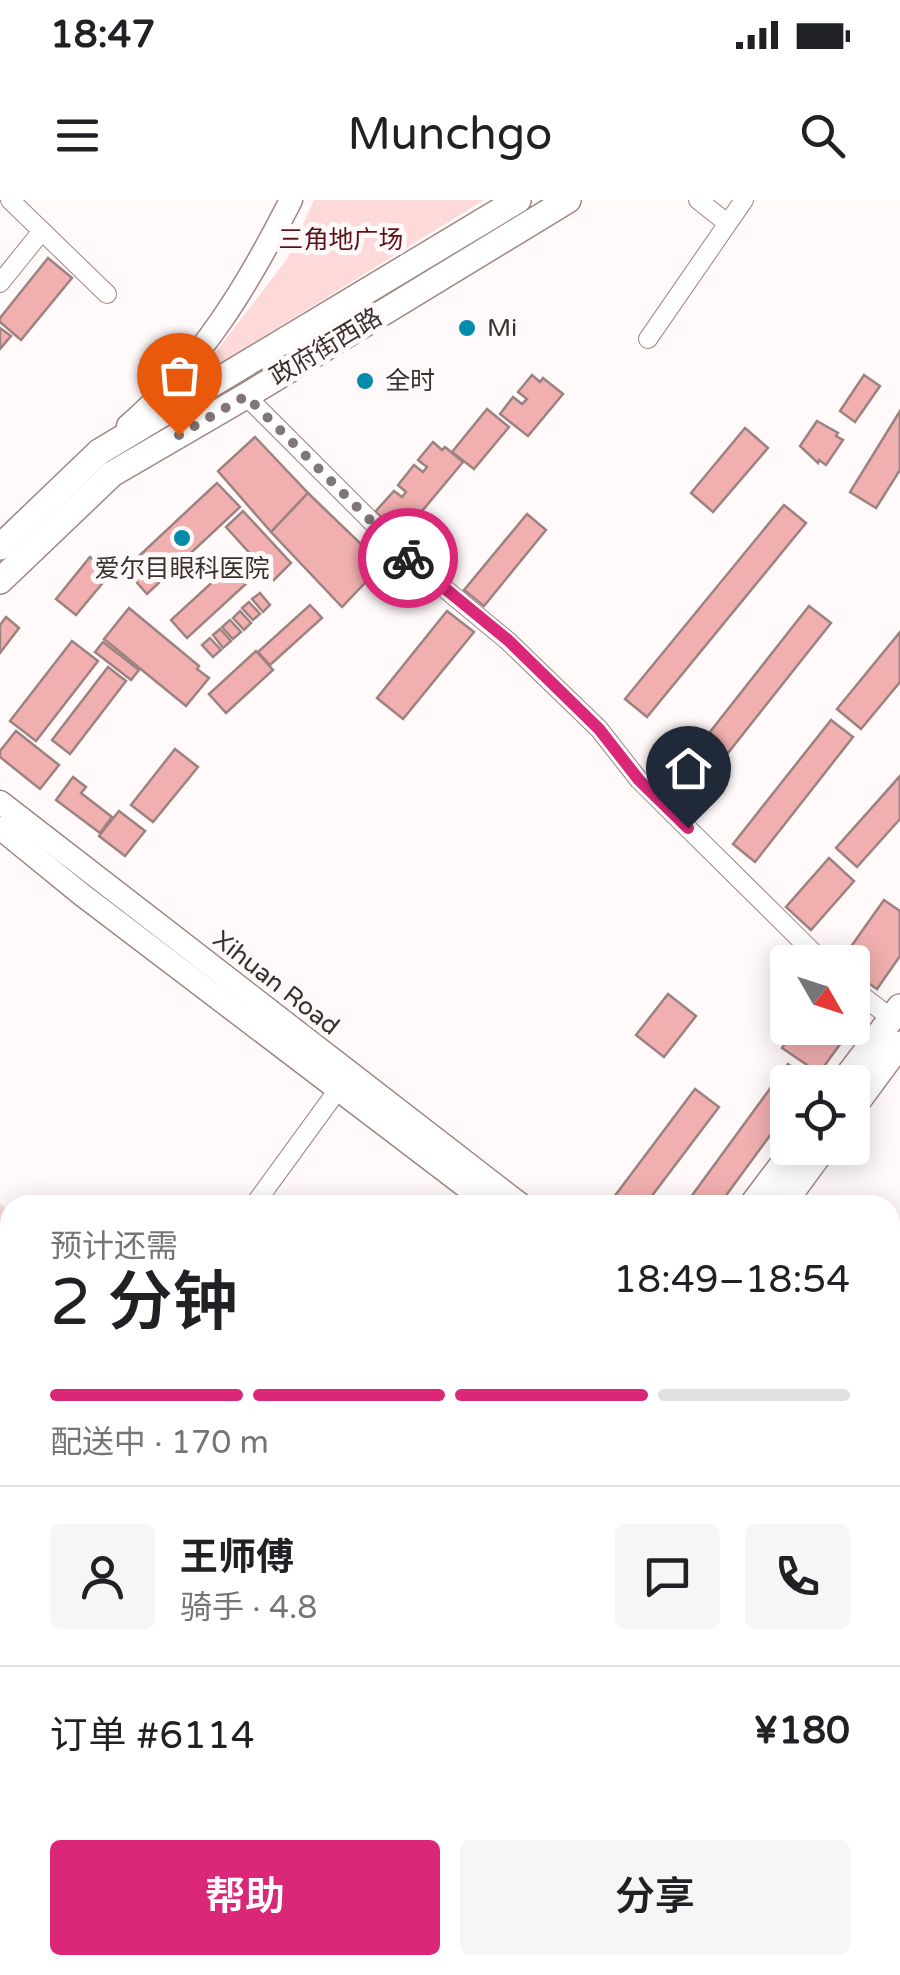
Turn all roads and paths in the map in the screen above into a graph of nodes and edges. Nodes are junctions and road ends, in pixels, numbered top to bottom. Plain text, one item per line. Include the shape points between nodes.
1 (10, 200) edge
2 (291, 200) edge
3 (518, 200) edge
4 (568, 200) edge
5 (698, 200) edge
6 (744, 200) edge
7 (727, 223) junction
8 (42, 232) junction
9 (0, 282) edge
10 (107, 294) dead end
11 (648, 338) dead end
12 (246, 396) junction
13 (99, 452) junction
14 (0, 547) edge
15 (0, 580) edge
16 (0, 802) edge
17 (0, 828) edge
18 (806, 945) edge
19 (870, 998) edge
20 (896, 1012) edge
21 (900, 1044) edge
22 (856, 1065) edge
23 (344, 1082) junction
24 (870, 1085) edge
25 (782, 1165) edge
26 (811, 1165) edge
27 (261, 1195) edge
28 (478, 1195) edge
29 (507, 1195) edge
30 (760, 1195) edge
31 (789, 1195) edge

1 - 8 street
2 - 13 street via 255,270 198,353 168,391
3 - 13 main road, 政府街西路
4 - 12 main road, 政府街西路
5 - 7 street
6 - 7 street
7 - 11 street
8 - 9 street
8 - 10 street
12 - 15 main road, 政府街西路 via 112,474
12 - 18 street via 409,559 508,640 599,729 639,780
13 - 14 main road, 政府街西路
16 - 23 street, Xihuan Road
17 - 23 street, Xihuan Road
19 - 20 street
20 - 22 main road
21 - 24 main road
23 - 27 street
23 - 28 street, Xihuan Road
23 - 29 street, Xihuan Road
25 - 30 main road
26 - 31 main road

